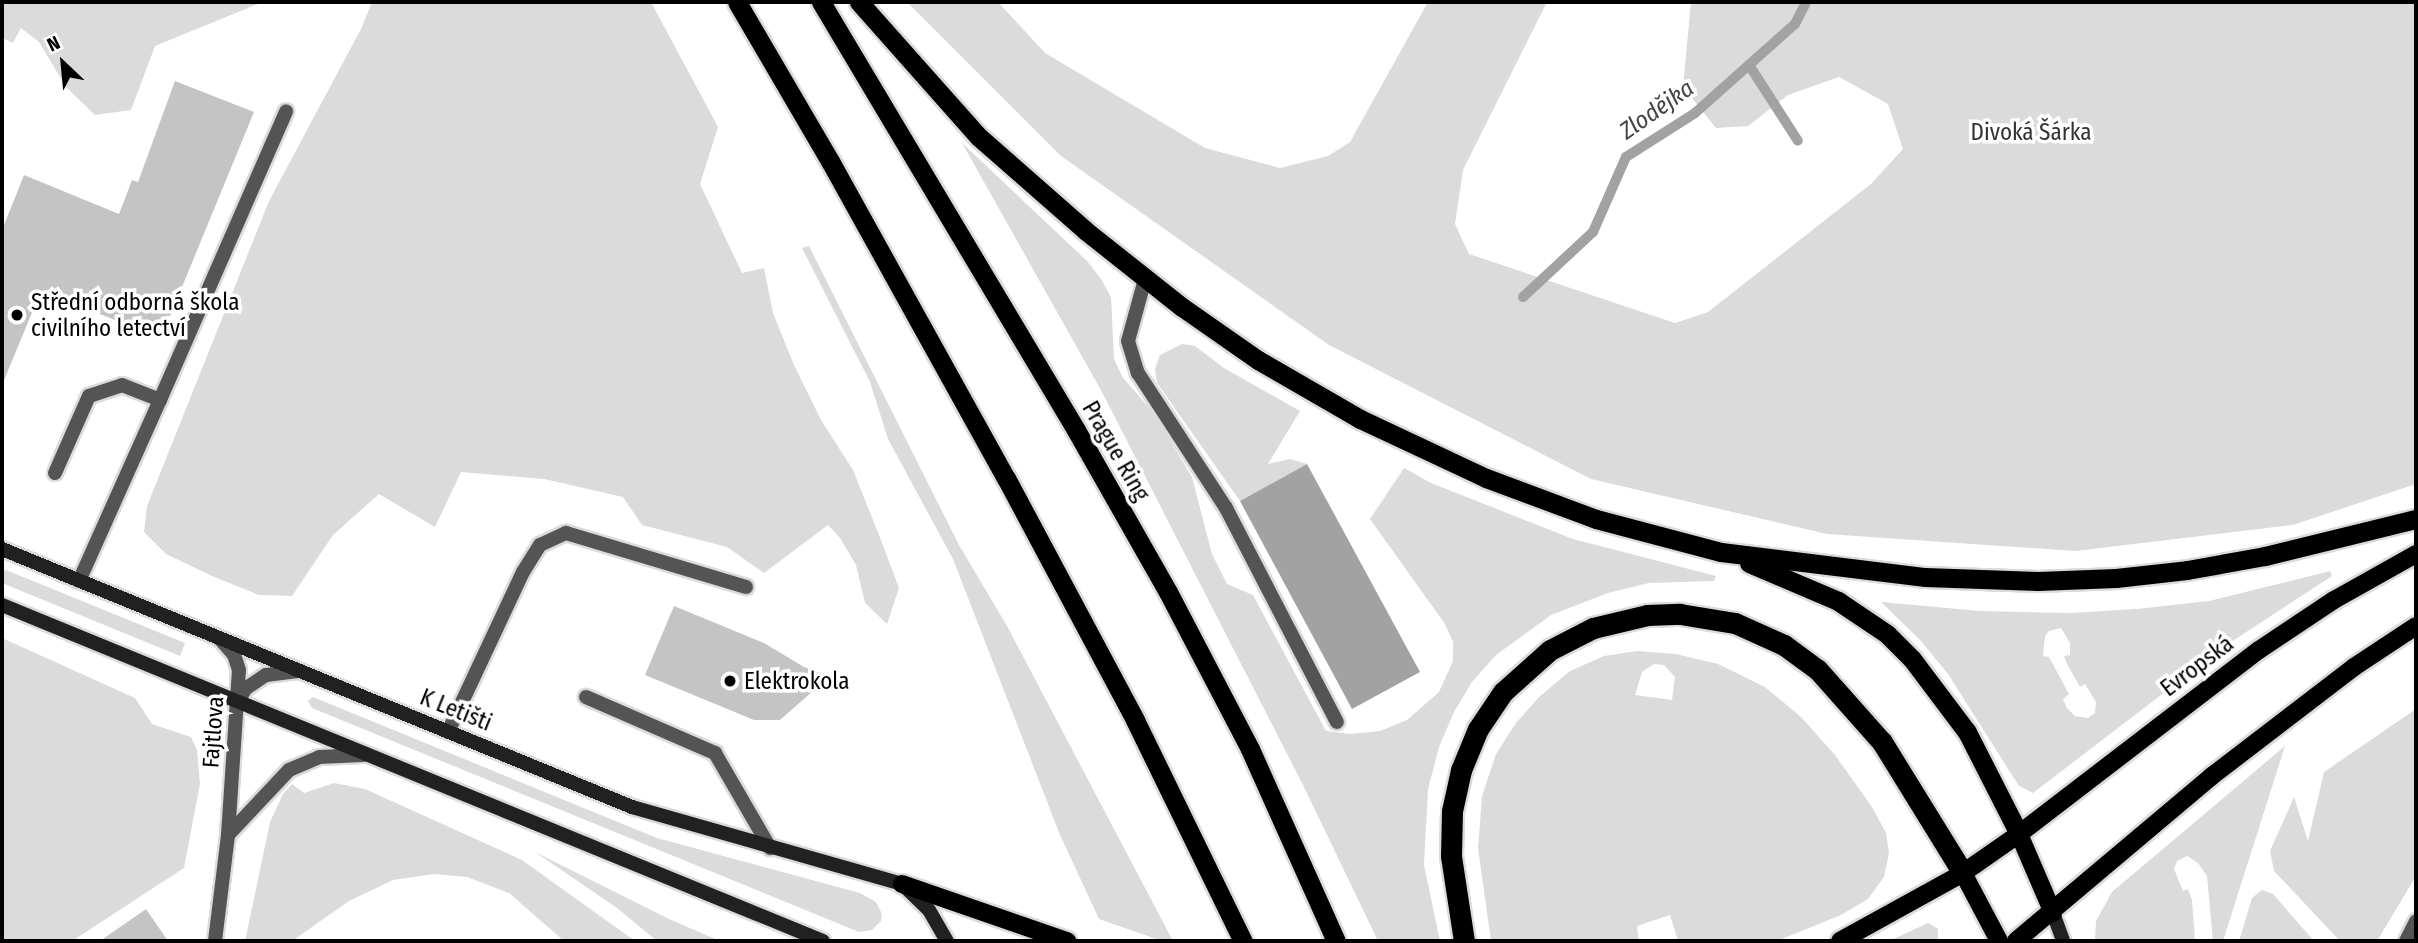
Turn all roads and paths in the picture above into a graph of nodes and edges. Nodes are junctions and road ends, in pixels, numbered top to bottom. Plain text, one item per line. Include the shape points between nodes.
1 (737, 2) edge
2 (821, 2) edge
3 (859, 2) edge
4 (286, 111) dead end
5 (1145, 279) junction
6 (160, 400) junction
7 (55, 473) dead end
8 (2416, 519) edge
9 (2, 549) edge
10 (1721, 552) junction
11 (2416, 554) edge
12 (79, 581) junction
13 (746, 587) dead end
14 (2, 605) edge
15 (2416, 626) edge
16 (220, 639) junction
17 (300, 671) junction
18 (586, 697) dead end
19 (238, 701) junction
20 (1337, 722) dead end
21 (448, 732) junction
22 (374, 756) junction
23 (2020, 834) junction
24 (228, 835) junction
25 (770, 848) junction
26 (1963, 873) junction
27 (902, 884) junction
28 (2053, 914) junction
29 (2416, 922) edge
30 (1063, 940) edge
31 (215, 941) edge
32 (823, 941) edge
33 (947, 941) edge
34 (1029, 941) edge
35 (1243, 941) edge
36 (1336, 941) edge
37 (1464, 941) edge
38 (1839, 941) edge
39 (1999, 941) edge
40 (2016, 941) edge
41 (2063, 941) edge
42 (2406, 941) edge

1 - 35 highway via 1006,478 1135,720
2 - 36 highway, Prague Ring via 1168,592 1250,749
3 - 5 highway via 979,137
4 - 6 street
5 - 10 highway via 1258,360 1422,450 1574,511
5 - 20 street via 1128,341 1138,373 1226,508
6 - 7 street via 122,385 89,396
6 - 12 street
8 - 10 highway via 2265,556 2188,570 2103,578 1924,577
9 - 12 main road, K Letišti
10 - 23 highway via 1809,586 1887,634 1926,675 1967,732
11 - 23 main road, Evropská via 2334,600 2259,650
12 - 16 main road, K Letišti
13 - 21 street via 566,533 540,545
14 - 19 main road
15 - 28 main road via 2354,667 2212,776
16 - 17 main road, K Letišti
16 - 19 street, Fajtlova via 237,662
17 - 19 street via 266,675 245,689
17 - 21 main road, K Letišti
18 - 25 street via 715,753
19 - 22 main road
19 - 24 street, Fajtlova
21 - 25 main road, K Letišti via 632,807
22 - 24 street via 335,754 289,770
22 - 32 main road
23 - 26 main road, Evropská
23 - 28 main road
24 - 31 street, Fajtlova
25 - 27 main road, K Letišti
26 - 37 highway via 1882,742 1818,670 1777,641 1735,623 1681,614 1647,615 1593,628 1550,650 1503,692 1478,729 1461,769 1452,811 1452,866
26 - 38 main road, Evropská
26 - 39 main road
27 - 30 main road
27 - 33 main road via 929,910
28 - 40 main road
28 - 41 main road
29 - 42 street
30 - 34 main road

